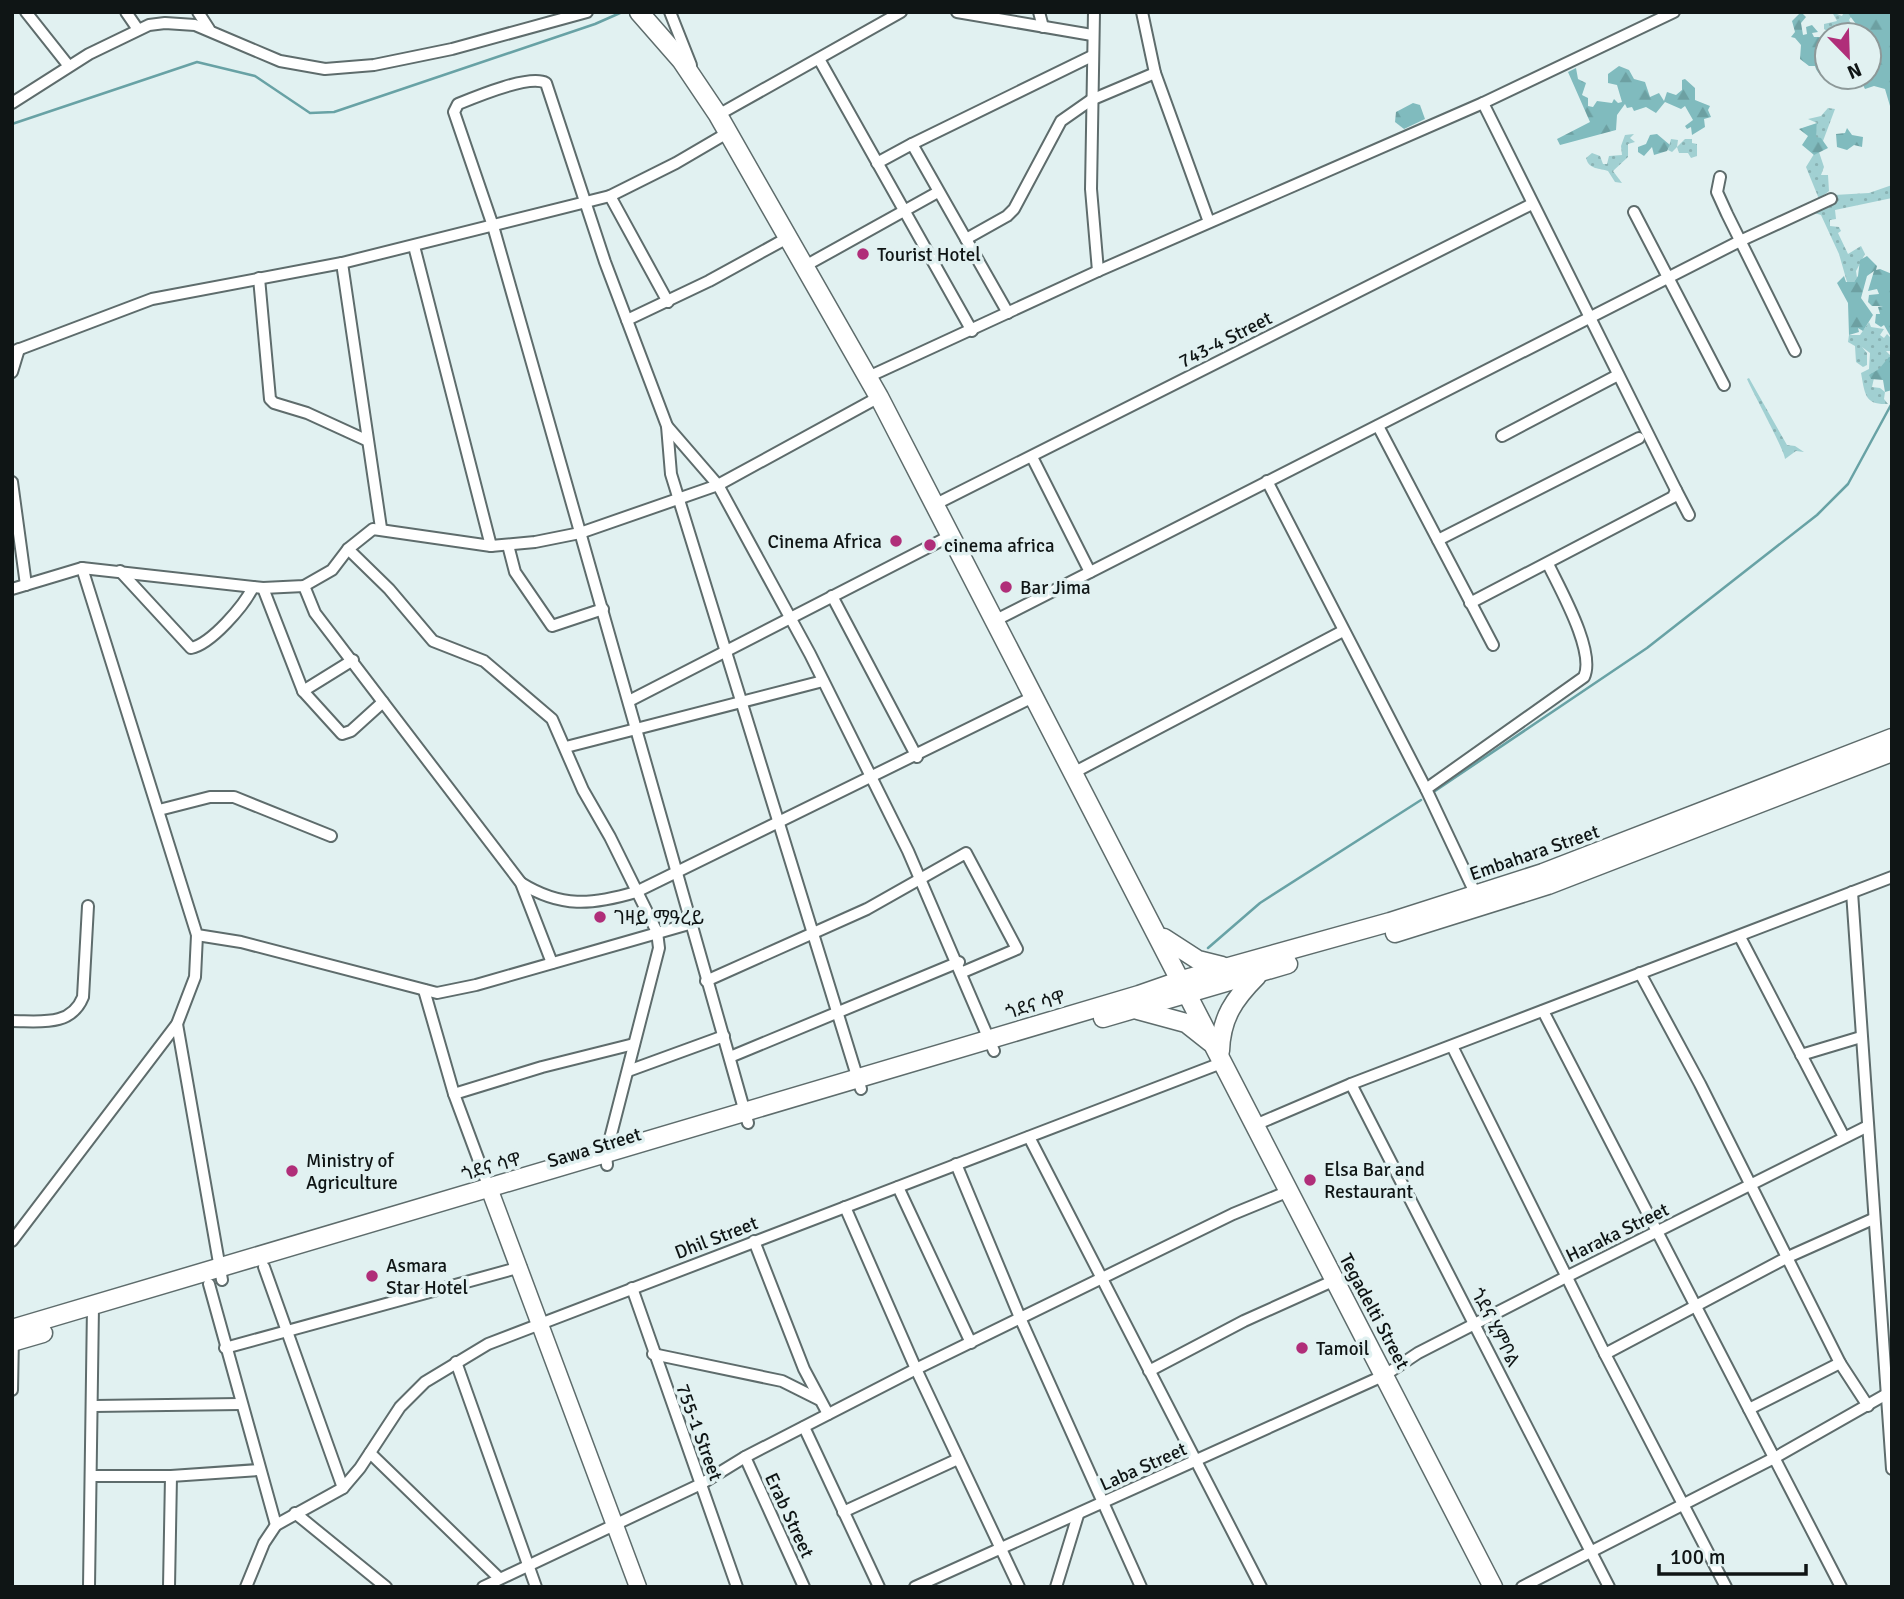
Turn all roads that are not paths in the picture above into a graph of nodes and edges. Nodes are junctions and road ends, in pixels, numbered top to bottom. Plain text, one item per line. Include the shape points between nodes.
1 (26, 12) edge
2 (126, 12) edge
3 (198, 12) edge
4 (587, 12) edge
5 (639, 12) edge
6 (670, 12) edge
7 (901, 12) edge
8 (957, 12) edge
9 (1039, 12) edge
10 (1094, 12) edge
11 (1142, 12) edge
12 (1674, 12) edge
13 (1043, 26) junction
14 (137, 28) junction
15 (209, 29) junction
16 (1092, 35) junction
17 (1092, 56) junction
18 (819, 59) junction
19 (68, 65) junction
20 (1155, 73) junction
21 (697, 82) junction
22 (1091, 100) junction
23 (12, 103) edge
24 (1483, 103) junction
25 (718, 115) junction
26 (729, 132) junction
27 (912, 144) junction
28 (877, 163) junction
29 (1720, 177) dead end
30 (938, 192) junction
31 (610, 196) junction
32 (1830, 199) dead end
33 (586, 202) junction
34 (1532, 204) junction
35 (904, 211) junction
36 (1634, 212) dead end
37 (1209, 222) junction
38 (493, 226) junction
39 (789, 237) junction
40 (966, 239) junction
41 (1740, 241) junction
42 (414, 246) junction
43 (342, 263) junction
44 (805, 266) junction
45 (1098, 271) junction
46 (258, 278) junction
47 (1667, 278) junction
48 (668, 302) junction
49 (1008, 313) junction
50 (1589, 318) junction
51 (627, 320) junction
52 (972, 331) junction
53 (16, 351) edge
54 (1795, 351) dead end
55 (12, 372) edge
56 (1618, 375) junction
57 (868, 377) junction
58 (1724, 385) dead end
59 (879, 397) junction
60 (667, 426) junction
61 (1378, 426) junction
62 (1503, 436) dead end
63 (1639, 438) dead end
64 (366, 440) junction
65 (1032, 457) junction
66 (1267, 481) junction
67 (12, 482) edge
68 (718, 485) junction
69 (1676, 490) junction
70 (13, 496) edge
71 (679, 500) junction
72 (934, 505) junction
73 (1689, 515) dead end
74 (381, 528) junction
75 (580, 533) junction
76 (950, 536) junction
77 (1438, 540) junction
78 (491, 545) junction
79 (508, 545) junction
80 (348, 549) junction
81 (1548, 564) junction
82 (82, 568) junction
83 (120, 570) junction
84 (1090, 572) junction
85 (26, 585) junction
86 (304, 586) junction
87 (258, 588) junction
88 (12, 589) edge
89 (832, 596) junction
90 (1470, 603) junction
91 (603, 609) junction
92 (790, 616) junction
93 (994, 621) junction
94 (1343, 631) junction
95 (1493, 645) dead end
96 (724, 651) junction
97 (353, 660) junction
98 (823, 681) junction
99 (303, 691) junction
100 (1034, 697) junction
101 (629, 701) junction
102 (741, 701) junction
103 (383, 702) junction
104 (636, 728) junction
105 (1892, 738) edge
106 (566, 747) junction
107 (1892, 752) edge
108 (916, 757) junction
109 (1073, 774) junction
110 (871, 779) junction
111 (1426, 789) junction
112 (159, 810) junction
113 (778, 821) junction
114 (331, 836) dead end
115 (676, 874) junction
116 (1892, 877) edge
117 (921, 881) junction
118 (521, 883) junction
119 (636, 892) junction
120 (1852, 892) junction
121 (1479, 900) junction
122 (88, 906) dead end
123 (689, 924) junction
124 (657, 932) junction
125 (814, 934) junction
126 (197, 935) junction
127 (1160, 937) junction
128 (1740, 937) junction
129 (552, 963) junction
130 (961, 967) junction
131 (1229, 967) junction
132 (1261, 972) junction
133 (1640, 973) junction
134 (706, 981) junction
135 (1186, 987) junction
136 (424, 990) junction
137 (1137, 1002) junction
138 (838, 1010) junction
139 (1543, 1011) junction
140 (12, 1021) edge
141 (177, 1024) junction
142 (724, 1036) junction
143 (1861, 1037) junction
144 (635, 1044) junction
145 (992, 1045) junction
146 (1451, 1046) junction
147 (1220, 1055) junction
148 (1801, 1055) junction
149 (730, 1057) junction
150 (628, 1071) junction
151 (860, 1084) junction
152 (1351, 1084) junction
153 (454, 1094) junction
154 (747, 1117) junction
155 (1255, 1125) junction
156 (1868, 1126) junction
157 (1029, 1137) junction
158 (1844, 1137) junction
159 (607, 1159) junction
160 (956, 1164) junction
161 (1752, 1185) junction
162 (898, 1187) junction
163 (1289, 1191) junction
164 (491, 1194) junction
165 (845, 1207) junction
166 (1873, 1219) junction
167 (1659, 1232) junction
168 (12, 1241) edge
169 (754, 1241) junction
170 (1788, 1257) junction
171 (264, 1267) junction
172 (521, 1267) junction
173 (1566, 1277) junction
174 (217, 1278) junction
175 (1102, 1280) junction
176 (1335, 1280) junction
177 (632, 1288) junction
178 (1696, 1305) junction
179 (93, 1312) junction
180 (1021, 1320) junction
181 (541, 1323) junction
182 (1474, 1324) junction
183 (284, 1330) junction
184 (13, 1336) edge
185 (971, 1343) junction
186 (225, 1348) junction
187 (653, 1354) junction
188 (1605, 1354) junction
189 (1887, 1358) edge
190 (456, 1362) junction
191 (1840, 1363) junction
192 (916, 1368) junction
193 (1149, 1371) junction
194 (1385, 1375) junction
195 (12, 1390) edge
196 (1885, 1395) junction
197 (819, 1400) junction
198 (240, 1404) junction
199 (94, 1406) junction
200 (1868, 1406) junction
201 (1749, 1409) junction
202 (828, 1414) junction
203 (804, 1427) junction
204 (370, 1452) junction
205 (745, 1457) junction
206 (1776, 1457) junction
207 (958, 1458) junction
208 (1198, 1460) junction
209 (1892, 1469) edge
210 (258, 1470) junction
211 (92, 1476) junction
212 (171, 1476) junction
213 (701, 1484) junction
214 (343, 1488) junction
215 (1103, 1503) junction
216 (1684, 1503) junction
217 (843, 1512) junction
218 (295, 1513) junction
219 (1078, 1515) junction
220 (276, 1525) junction
221 (616, 1525) junction
222 (1001, 1550) junction
223 (1591, 1551) junction
224 (527, 1563) junction
225 (499, 1578) junction
226 (89, 1587) edge
227 (169, 1587) edge
228 (246, 1587) edge
229 (386, 1587) edge
230 (483, 1587) edge
231 (536, 1587) edge
232 (638, 1587) edge
233 (737, 1587) edge
234 (804, 1587) edge
235 (879, 1587) edge
236 (915, 1587) edge
237 (1019, 1587) edge
238 (1056, 1587) edge
239 (1141, 1587) edge
240 (1261, 1587) edge
241 (1493, 1587) edge
242 (1522, 1587) edge
243 (1609, 1587) edge
244 (1726, 1587) edge
245 (1841, 1587) edge

1 - 19 street
2 - 14 street
3 - 15 street
4 - 15 street via 452,49 374,65 325,69 280,61
5 - 21 main road, Tegadelti Street
6 - 21 street
7 - 18 street
8 - 13 street
9 - 13 street
10 - 16 street
11 - 20 street
12 - 24 street
13 - 16 street
14 - 15 street via 165,23
14 - 19 street
16 - 17 street
17 - 22 street
17 - 27 street
18 - 25 street
18 - 28 street
19 - 23 street
20 - 22 street
20 - 37 street
21 - 25 main road, Tegadelti Street
22 - 40 street via 1061,121 1014,209
22 - 45 street via 1091,189
24 - 34 street
24 - 37 street
25 - 26 main road, Tegadelti Street
26 - 31 street
26 - 39 main road, Tegadelti Street
27 - 28 street
27 - 30 street
28 - 35 street
29 - 41 street via 1717,192
30 - 35 street
30 - 40 street
31 - 33 street
31 - 48 street
32 - 41 street
33 - 38 street
33 - 38 street via 546,83 537,80 515,85 454,107
33 - 51 street
34 - 50 street
34 - 65 street, 743-4 Street
35 - 44 street
35 - 52 street
36 - 47 street
37 - 45 street
38 - 42 street
38 - 75 street
39 - 44 main road, Tegadelti Street
39 - 48 street
40 - 49 street
41 - 47 street
41 - 54 street
42 - 43 street
42 - 78 street
43 - 46 street
43 - 64 street
44 - 57 main road, Tegadelti Street
45 - 49 street
46 - 53 street via 152,299
46 - 64 street via 270,399
47 - 50 street
47 - 58 street
48 - 51 street
49 - 52 street
50 - 56 street
50 - 61 street
51 - 60 street
52 - 57 street
53 - 55 street
56 - 62 street
56 - 69 street
57 - 59 main road, Tegadelti Street
59 - 68 street
59 - 72 main road, Tegadelti Street
60 - 68 street
60 - 71 street via 671,474
61 - 66 street
61 - 77 street
63 - 77 street
64 - 74 street
65 - 72 street, 743-4 Street
65 - 84 street
66 - 84 street
66 - 94 street
67 - 70 street
68 - 71 street
68 - 92 street
69 - 73 street
69 - 81 street via 1673,497
70 - 85 street
71 - 75 street
71 - 96 street
72 - 76 main road, Tegadelti Street
74 - 78 street
74 - 80 street via 365,534
75 - 79 street
75 - 91 street
76 - 89 street
76 - 93 main road, Tegadelti Street
77 - 90 street
78 - 79 street
79 - 91 street via 515,572 552,626
80 - 86 street via 332,570
80 - 106 street via 433,641 484,661 546,712
81 - 90 street
81 - 111 street via 1577,627 1587,662 1584,677
82 - 83 street
82 - 85 street
82 - 112 street
83 - 87 street
83 - 87 street via 191,648 206,640
84 - 93 street
85 - 88 street
86 - 87 street
86 - 97 street via 315,613
87 - 99 street
89 - 92 street
89 - 108 street
90 - 95 street
91 - 101 street
92 - 96 street
92 - 98 street
93 - 100 main road, Tegadelti Street
94 - 109 street
94 - 111 street
96 - 101 street
96 - 102 street
97 - 99 street
97 - 103 street
98 - 102 street
98 - 110 street
99 - 103 street via 342,734
100 - 108 street
100 - 109 main road, Tegadelti Street
101 - 104 street
102 - 104 street
102 - 113 street
103 - 118 street
104 - 106 street
104 - 115 street
105 - 121 main road, Embahara Street
106 - 119 street
107 - 121 main road, Embahara Street via 1598,866
108 - 110 street
109 - 127 main road, Tegadelti Street
110 - 113 street
110 - 117 street
111 - 121 street
112 - 114 street via 210,797 234,797
112 - 126 street
113 - 115 street
113 - 125 street
115 - 119 street
115 - 123 street
116 - 120 street
117 - 125 street
117 - 130 street
117 - 130 street via 966,853 1017,945 1014,953
118 - 119 street via 551,900 576,902
118 - 129 street
119 - 124 street
120 - 128 street
120 - 143 street
121 - 131 main road, Embahara Street
121 - 132 main road, Embahara Street
122 - 140 street via 79,1008 63,1020
123 - 124 street
123 - 134 street
124 - 129 street
124 - 144 street via 659,948
125 - 134 street
125 - 138 street
126 - 136 street via 242,942
126 - 141 street via 195,977
127 - 131 main road via 1198,960
127 - 135 main road, Tegadelti Street
127 - 137 main road via 1164,969
128 - 133 street
128 - 148 street
129 - 136 street via 450,992
130 - 138 street
130 - 145 street
131 - 135 main road, Embahara Street
132 - 135 main road, Embahara Street
132 - 147 main road via 1228,1012 1220,1035
133 - 139 street
133 - 161 street
134 - 142 street
135 - 137 main road, Sawa Street
135 - 147 main road, Tegadelti Street
136 - 153 street
137 - 145 main road, Sawa Street
137 - 147 main road via 1186,1023
138 - 149 street
138 - 151 street
139 - 146 street
139 - 167 street
141 - 168 street
141 - 174 street
142 - 149 street
142 - 150 street
143 - 148 street
143 - 156 street
144 - 150 street
144 - 153 street
145 - 151 main road, Sawa Street
146 - 152 street
146 - 173 street
147 - 155 main road, Tegadelti Street
147 - 157 street, Dhil Street
148 - 158 street
149 - 154 street
150 - 159 street
151 - 154 main road, Sawa Street
152 - 155 street
152 - 182 street, ጎደና ሂምቦል
153 - 164 street
154 - 159 main road, Sawa Street
155 - 163 main road, Tegadelti Street
156 - 158 street, Haraka Street
156 - 166 street
157 - 160 street, Dhil Street
157 - 175 street
158 - 161 street, Haraka Street
159 - 164 main road, Sawa Street
160 - 162 street, Dhil Street
160 - 180 street
161 - 167 street, Haraka Street
161 - 170 street
162 - 165 street, Dhil Street
162 - 185 street
163 - 175 street
163 - 176 main road, Tegadelti Street
164 - 171 main road, Sawa Street
164 - 172 street
164 - 174 main road, ጎደና ሳዋ
165 - 169 street, Dhil Street
165 - 192 street
166 - 170 street
166 - 189 street
167 - 173 street, Haraka Street
167 - 178 street
169 - 177 street, Dhil Street
169 - 197 street
170 - 178 street
170 - 191 street
171 - 174 main road, Sawa Street
171 - 183 street
172 - 181 street
172 - 183 street
173 - 182 street, Haraka Street
173 - 188 street
174 - 179 main road, Sawa Street
174 - 186 street
175 - 180 street
175 - 193 street
176 - 193 street
176 - 194 main road, Tegadelti Street
177 - 181 street, Dhil Street
177 - 187 street, 755-1 Street
178 - 188 street
178 - 201 street
179 - 184 main road, Sawa Street
179 - 199 street
180 - 185 street
180 - 215 street
181 - 190 street, Dhil Street
181 - 221 street
182 - 194 street, Haraka Street
182 - 223 street, ጎደና ሂምቦል
183 - 186 street
183 - 214 street
184 - 195 street
185 - 192 street
186 - 198 street
187 - 197 street via 782,1381
187 - 213 street, 755-1 Street
188 - 216 street
189 - 196 street
190 - 204 street, Dhil Street via 425,1382 400,1407
190 - 224 street
191 - 200 street
191 - 201 street
192 - 202 street
192 - 207 street
193 - 208 street
194 - 208 street, Laba Street
194 - 241 main road, Tegadelti Street
196 - 200 street
196 - 209 street
197 - 202 street
198 - 199 street
198 - 210 street
199 - 211 street
200 - 206 street
201 - 206 street
202 - 203 street
203 - 205 street
203 - 217 street
204 - 214 street, Dhil Street
204 - 225 street
205 - 213 street
205 - 234 street, Erab Street
206 - 216 street
206 - 245 street
207 - 217 street
207 - 222 street
208 - 215 street, Laba Street
208 - 240 street
210 - 212 street
210 - 220 street
211 - 212 street
211 - 226 street
212 - 227 street
213 - 221 street
213 - 233 street, 755-1 Street
214 - 218 street, Dhil Street
215 - 219 street, Laba Street
215 - 239 street
216 - 223 street
216 - 244 street
217 - 235 street
218 - 220 street, Dhil Street
218 - 229 street
219 - 222 street, Laba Street
219 - 238 street
220 - 228 street
221 - 224 street
221 - 232 street
222 - 236 street, Laba Street
222 - 237 street
223 - 242 street
223 - 243 street, ጎደና ሂምቦል
224 - 225 street
224 - 231 street
225 - 230 street

